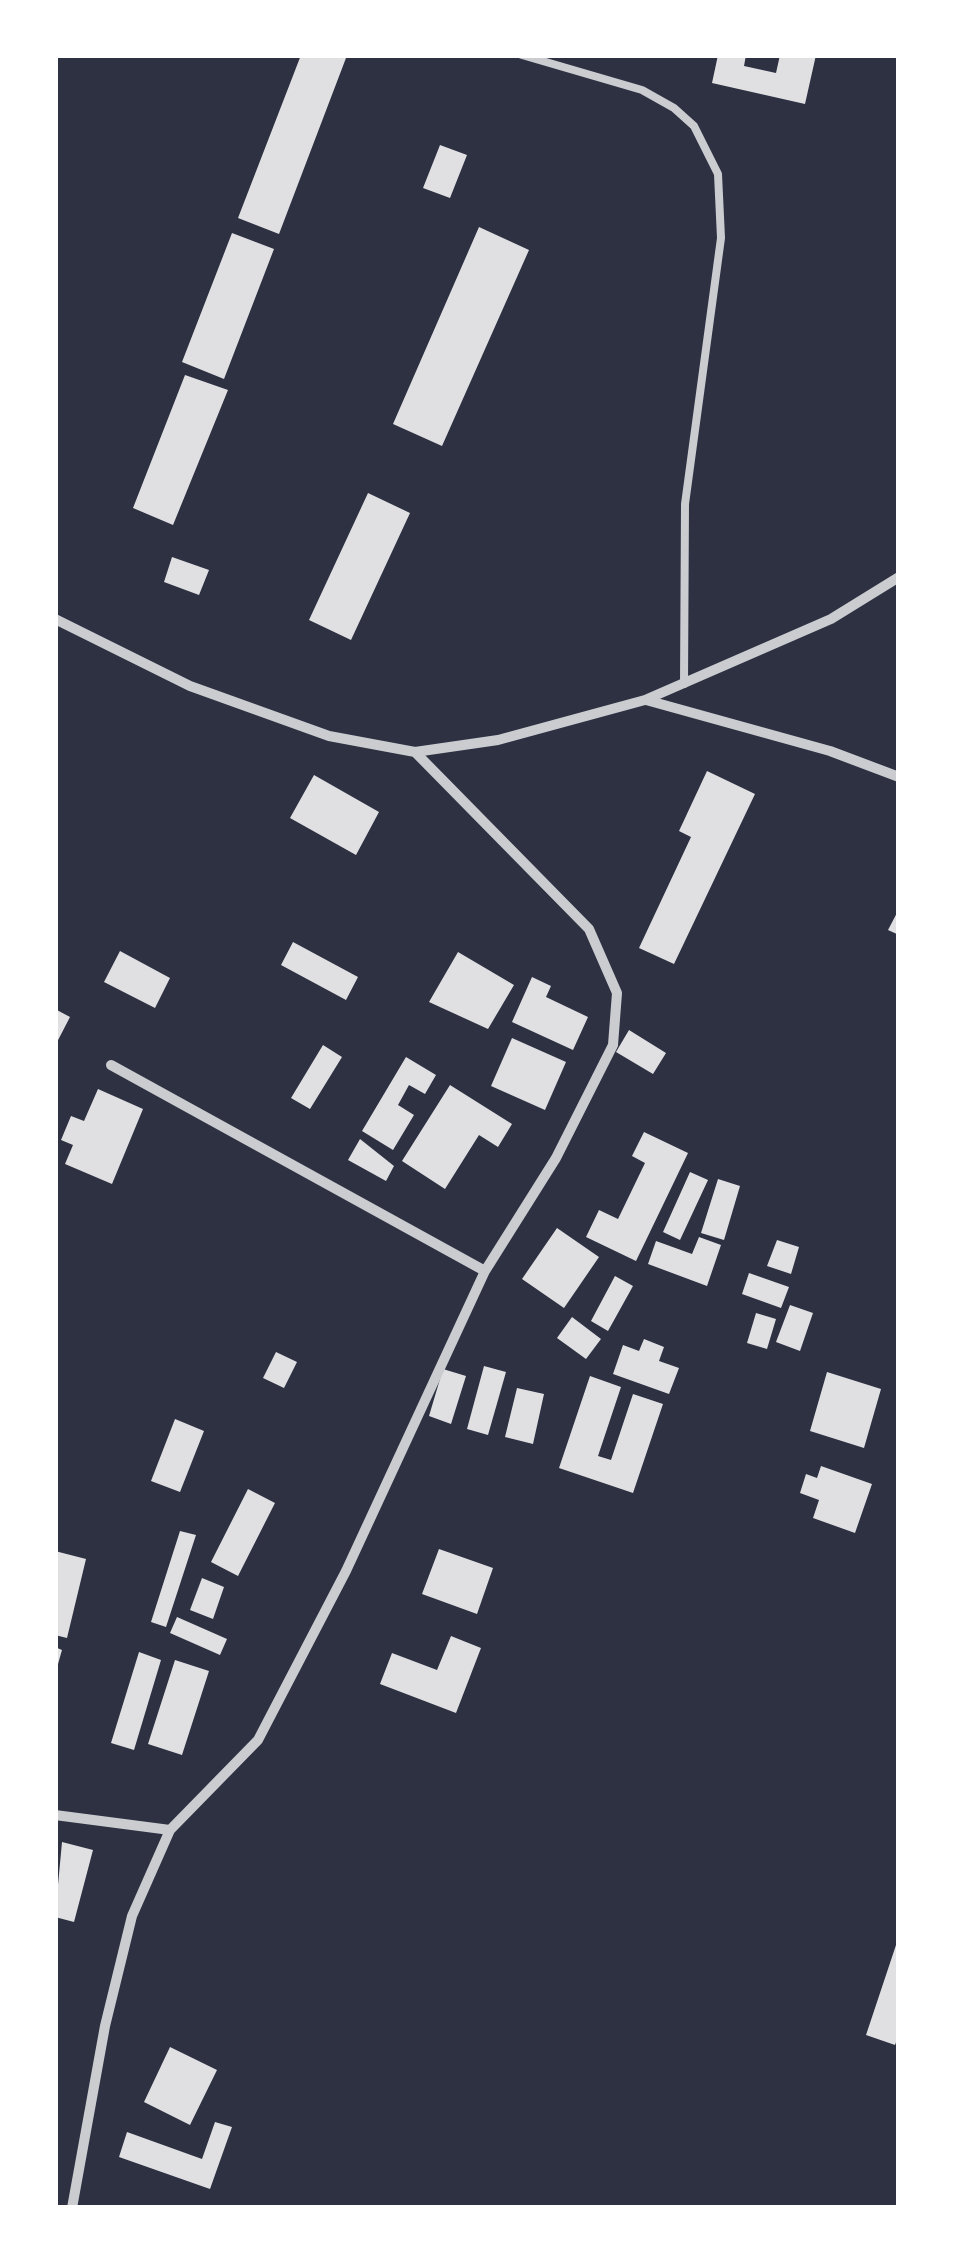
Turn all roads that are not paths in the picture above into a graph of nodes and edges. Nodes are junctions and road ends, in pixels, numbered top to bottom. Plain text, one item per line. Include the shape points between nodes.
1 (522, 55) edge
2 (899, 577) edge
3 (55, 618) edge
4 (684, 684) junction
5 (645, 700) junction
6 (415, 752) junction
7 (899, 777) edge
8 (111, 1065) dead end
9 (485, 1272) junction
10 (55, 1815) edge
11 (170, 1830) junction
12 (72, 2208) edge

1 - 4 lane via 642,90 674,108 694,126 718,174 720,238 685,504
2 - 4 street via 831,619
3 - 6 street via 190,686 330,736
4 - 5 street
5 - 6 street via 498,740
5 - 7 street
6 - 9 street via 589,929 617,993 613,1045 556,1158
8 - 9 street
9 - 11 street via 346,1571 258,1740
10 - 11 street
11 - 12 street via 132,1916

